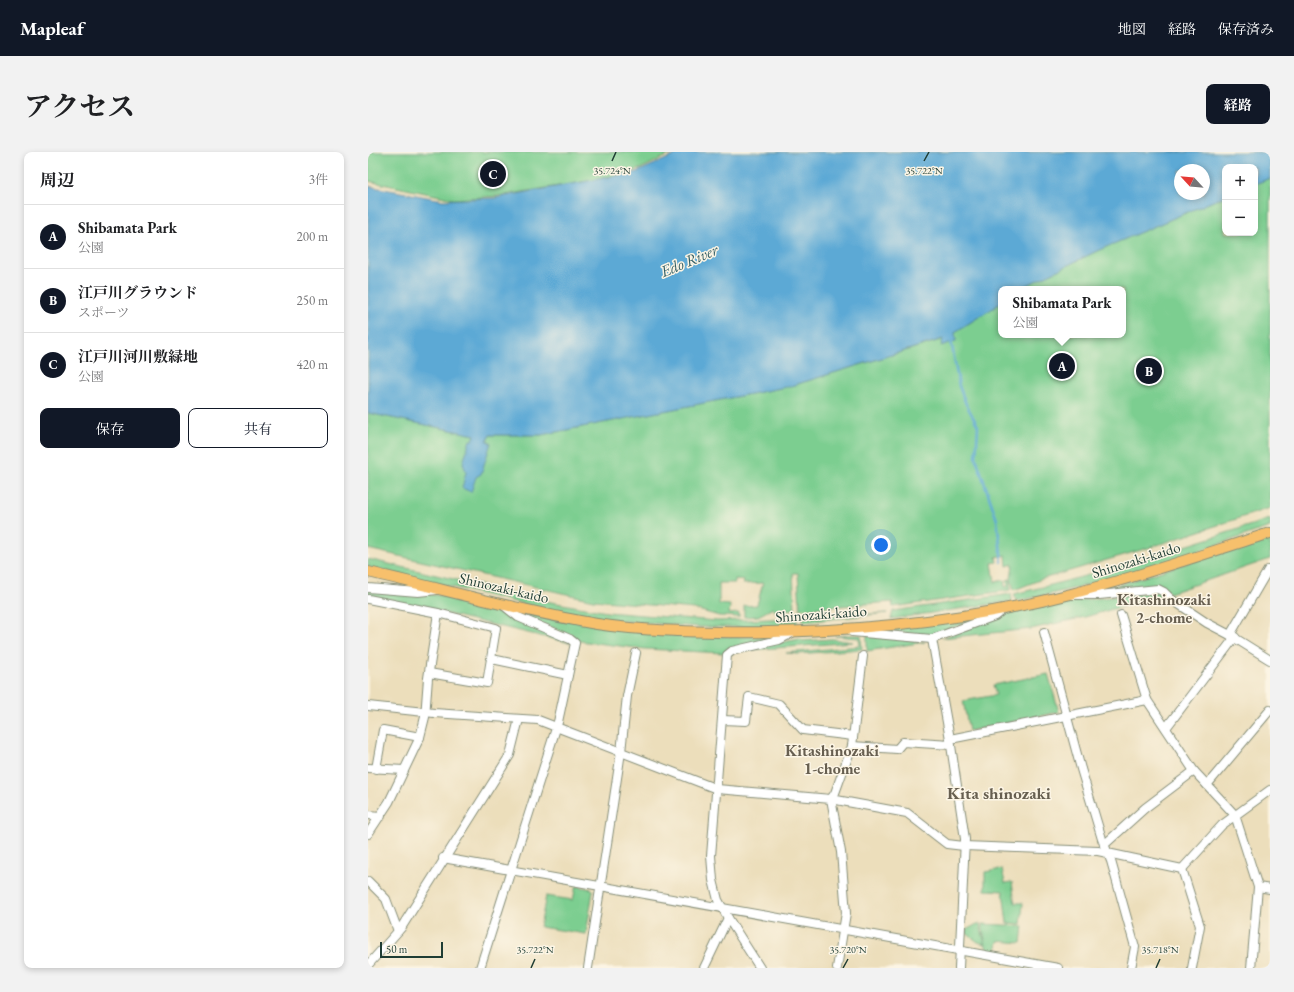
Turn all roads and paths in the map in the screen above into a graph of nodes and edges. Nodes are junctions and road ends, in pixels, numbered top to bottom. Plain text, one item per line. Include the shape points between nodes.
1 (1270, 533) edge
2 (1270, 571) edge
3 (368, 572) edge
4 (368, 588) edge
5 (443, 589) junction
6 (1070, 594) junction
7 (368, 599) edge
8 (500, 603) junction
9 (1006, 608) junction
10 (438, 613) junction
11 (1121, 615) dead end
12 (845, 628) junction
13 (794, 632) junction
14 (1044, 632) dead end
15 (1232, 636) junction
16 (932, 639) junction
17 (636, 654) dead end
18 (863, 656) dead end
19 (492, 659) junction
20 (1270, 660) edge
21 (429, 673) junction
22 (568, 675) junction
23 (1147, 700) junction
24 (368, 706) edge
25 (1270, 710) edge
26 (425, 712) junction
27 (1067, 716) junction
28 (520, 719) junction
29 (722, 720) junction
30 (556, 727) junction
31 (1166, 728) junction
32 (853, 736) junction
33 (420, 737) junction
34 (950, 742) junction
35 (852, 746) junction
36 (621, 752) junction
37 (372, 768) edge
38 (404, 770) junction
39 (1194, 771) junction
40 (1207, 785) junction
41 (717, 789) junction
42 (1270, 790) edge
43 (831, 800) junction
44 (368, 815) edge
45 (1235, 815) junction
46 (381, 816) junction
47 (368, 834) edge
48 (964, 846) junction
49 (1106, 849) junction
50 (443, 858) junction
51 (1182, 869) junction
52 (511, 870) junction
53 (368, 881) edge
54 (600, 886) junction
55 (1258, 887) junction
56 (1270, 889) edge
57 (722, 909) junction
58 (728, 918) junction
59 (843, 930) junction
60 (398, 931) junction
61 (960, 950) junction
62 (368, 965) edge
63 (480, 968) edge
64 (588, 968) edge
65 (704, 968) edge
66 (760, 968) edge
67 (838, 968) edge
68 (959, 968) edge
69 (1058, 968) edge
70 (1131, 968) edge
71 (1192, 968) edge
72 (1251, 968) edge

1 - 6 main road, Shinozaki-kaido via 1154,571
2 - 15 street via 1268,570
3 - 5 main road, Shinozaki-kaido
4 - 5 street via 418,592
5 - 8 main road, Shinozaki-kaido
6 - 9 main road, Shinozaki-kaido
6 - 15 street via 1085,596 1158,589 1206,623
7 - 10 street
8 - 13 main road, Shinozaki-kaido via 581,621 634,628
8 - 22 street via 518,617 575,643
9 - 12 main road, Shinozaki-kaido via 894,624
9 - 16 street via 995,616
10 - 19 street via 496,628
10 - 21 street
11 - 23 street
12 - 13 main road, Shinozaki-kaido
12 - 16 street via 848,631
13 - 29 street via 779,640 732,650 727,655
14 - 27 street
15 - 20 street
15 - 31 street
16 - 34 street
17 - 36 street via 627,696
18 - 32 street
19 - 21 street via 487,683
19 - 22 street
21 - 26 street
22 - 30 street
23 - 27 street
23 - 31 street
24 - 26 street
25 - 40 street
26 - 28 street
26 - 33 street
27 - 34 street
27 - 49 street
28 - 30 street via 538,720
28 - 50 street via 510,755
29 - 32 street via 746,721 749,697 779,704 803,730
29 - 41 street
30 - 36 street
30 - 52 street
31 - 39 street
32 - 35 street
33 - 37 street via 384,730
33 - 38 street
34 - 35 street via 903,742 897,749
34 - 48 street
35 - 43 street
36 - 41 street
36 - 54 street
37 - 38 street
38 - 46 street
39 - 40 street
39 - 49 street via 1146,808
40 - 45 street
41 - 43 street
41 - 57 street via 711,856 713,880
42 - 45 street
43 - 48 street via 907,813 947,844
43 - 59 street via 842,860 846,913
44 - 46 street
45 - 51 street via 1222,825
45 - 55 street
46 - 47 street
48 - 49 street
48 - 61 street
49 - 51 street
49 - 70 street via 1135,947
50 - 52 street
50 - 60 street
51 - 71 street via 1200,926
52 - 54 street
52 - 63 street
53 - 60 street via 386,899
54 - 57 street
54 - 64 street
55 - 56 street
55 - 72 street
57 - 58 street
57 - 59 street
58 - 65 street
58 - 66 street
59 - 61 street
59 - 67 street
60 - 62 street
61 - 68 street
61 - 69 street

